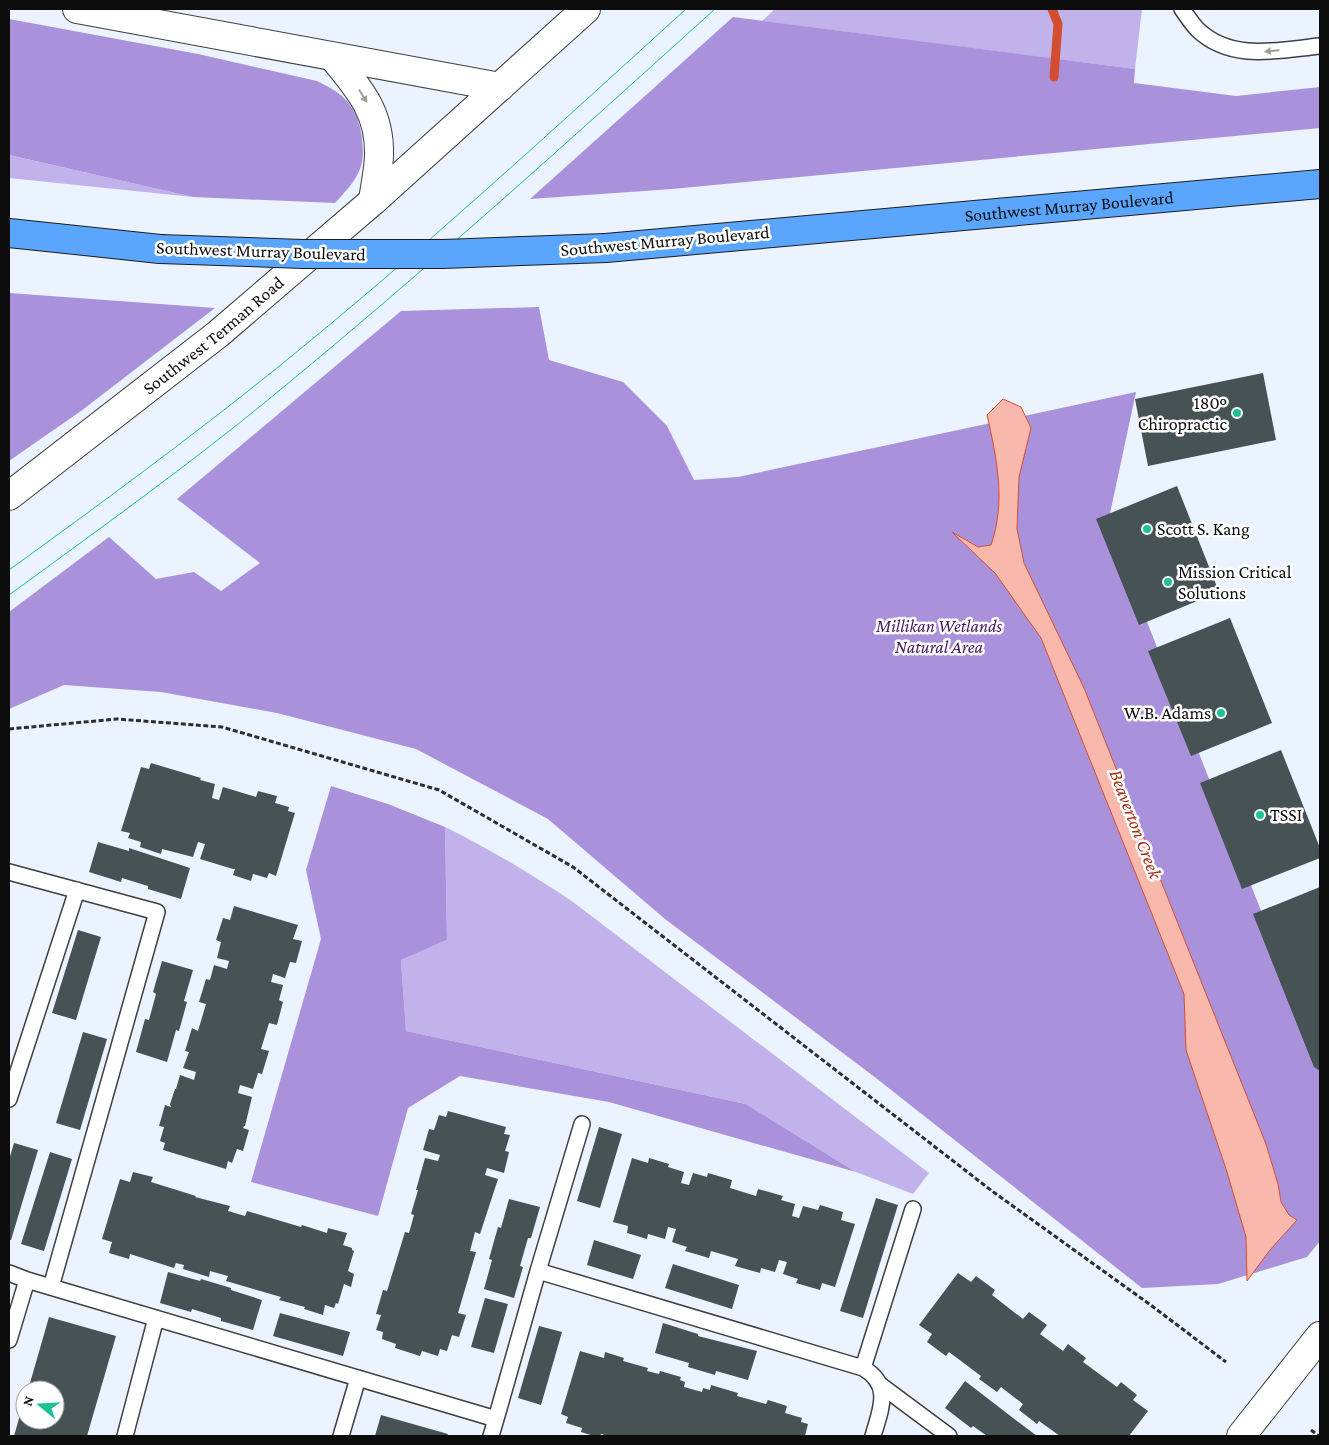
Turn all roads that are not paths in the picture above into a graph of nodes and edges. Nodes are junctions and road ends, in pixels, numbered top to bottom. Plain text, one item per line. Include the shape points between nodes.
1 (77, 9) edge
2 (586, 9) edge
3 (1182, 9) edge
4 (1320, 46) edge
5 (333, 57) junction
6 (500, 87) junction
7 (1320, 184) edge
8 (373, 201) junction
9 (9, 233) edge
10 (9, 496) edge
11 (9, 872) edge
12 (77, 890) junction
13 (9, 1099) edge
14 (582, 1124) dead end
15 (913, 1209) dead end
16 (538, 1270) junction
17 (9, 1273) edge
18 (27, 1280) junction
19 (52, 1287) junction
20 (156, 1318) junction
21 (1320, 1336) edge
22 (9, 1340) edge
23 (864, 1368) junction
24 (358, 1378) junction
25 (879, 1384) junction
26 (496, 1419) junction
27 (125, 1436) edge
28 (341, 1436) edge
29 (491, 1436) edge
30 (873, 1436) edge
31 (948, 1436) edge
32 (1241, 1436) edge

1 - 5 street
2 - 6 street, Southwest Terman Road
4 -> 3 lane via 1237,51 1217,44 1198,30
5 - 6 street
5 -> 8 street via 360,91 373,114 380,154
6 - 8 street, Southwest Terman Road
7 - 9 main road, Southwest Murray Boulevard, bridge via 606,248 442,254 304,254 160,249
8 - 10 street, Southwest Terman Road via 218,334
11 - 12 lane
12 - 13 lane
12 - 19 lane via 157,912
14 - 16 lane
15 - 23 lane
16 - 23 lane
16 - 26 lane
17 - 18 lane
18 - 19 lane
18 - 22 lane
19 - 20 lane
20 - 24 lane
20 - 27 lane
21 - 32 street
23 - 25 lane
24 - 26 lane
24 - 28 lane
25 - 30 lane via 883,1401
25 - 31 lane
26 - 29 lane

